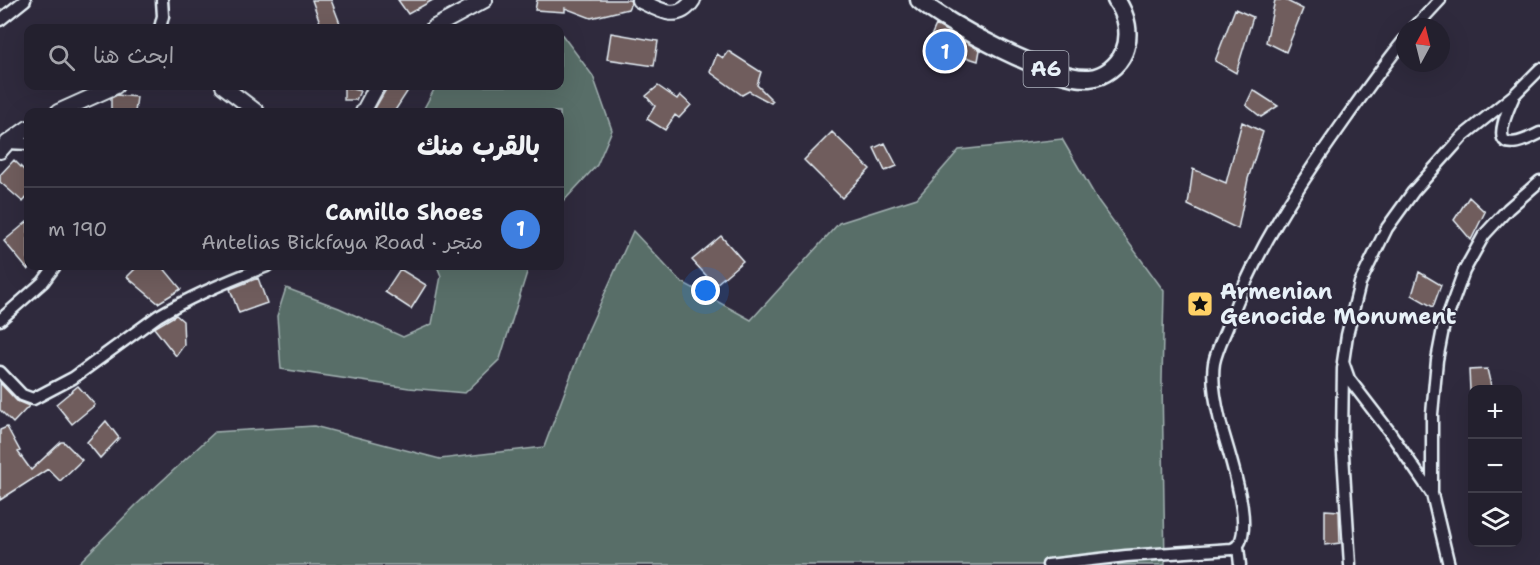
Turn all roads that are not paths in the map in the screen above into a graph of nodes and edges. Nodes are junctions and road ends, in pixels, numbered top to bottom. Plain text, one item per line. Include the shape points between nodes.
1 (26, 0) edge
2 (162, 0) edge
3 (485, 0) edge
4 (639, 0) edge
5 (693, 0) edge
6 (919, 0) edge
7 (1116, 0) edge
8 (1440, 0) edge
9 (1423, 18) edge
10 (0, 20) edge
11 (161, 24) edge
12 (440, 24) edge
13 (1396, 50) edge
14 (1540, 69) edge
15 (107, 90) edge
16 (228, 90) edge
17 (375, 90) edge
18 (1515, 95) junction
19 (67, 108) edge
20 (252, 108) edge
21 (365, 108) edge
22 (24, 131) edge
23 (1540, 133) edge
24 (24, 144) edge
25 (4, 147) edge
26 (1540, 181) edge
27 (52, 270) edge
28 (257, 270) edge
29 (0, 320) edge
30 (1343, 362) junction
31 (0, 372) edge
32 (1432, 494) junction
33 (1238, 547) junction
34 (1048, 565) edge
35 (1240, 565) edge
36 (1350, 565) edge
37 (1449, 565) edge

1 - 10 street
2 - 11 street
3 - 12 main road
4 - 5 main road via 674,14 683,12
6 - 7 highway, A6 via 965,31 1040,68 1089,78 1106,73 1124,53 1128,39 1126,20
8 - 9 street
13 - 33 street via 1318,158 1270,234 1245,281 1218,352 1214,375 1217,404 1232,455 1242,512 1242,541
14 - 18 street
15 - 19 main road
16 - 20 main road
17 - 21 main road
18 - 23 street via 1501,128 1504,141 1512,144
18 - 30 street via 1463,136 1387,228 1360,283
22 - 25 main road
24 - 25 street
26 - 32 street via 1484,235 1464,271 1443,330 1433,405
27 - 29 street
28 - 31 street via 173,307 74,378 33,399 22,395
30 - 32 street via 1349,379
30 - 36 street via 1342,438
32 - 37 street
33 - 34 street
33 - 35 street

